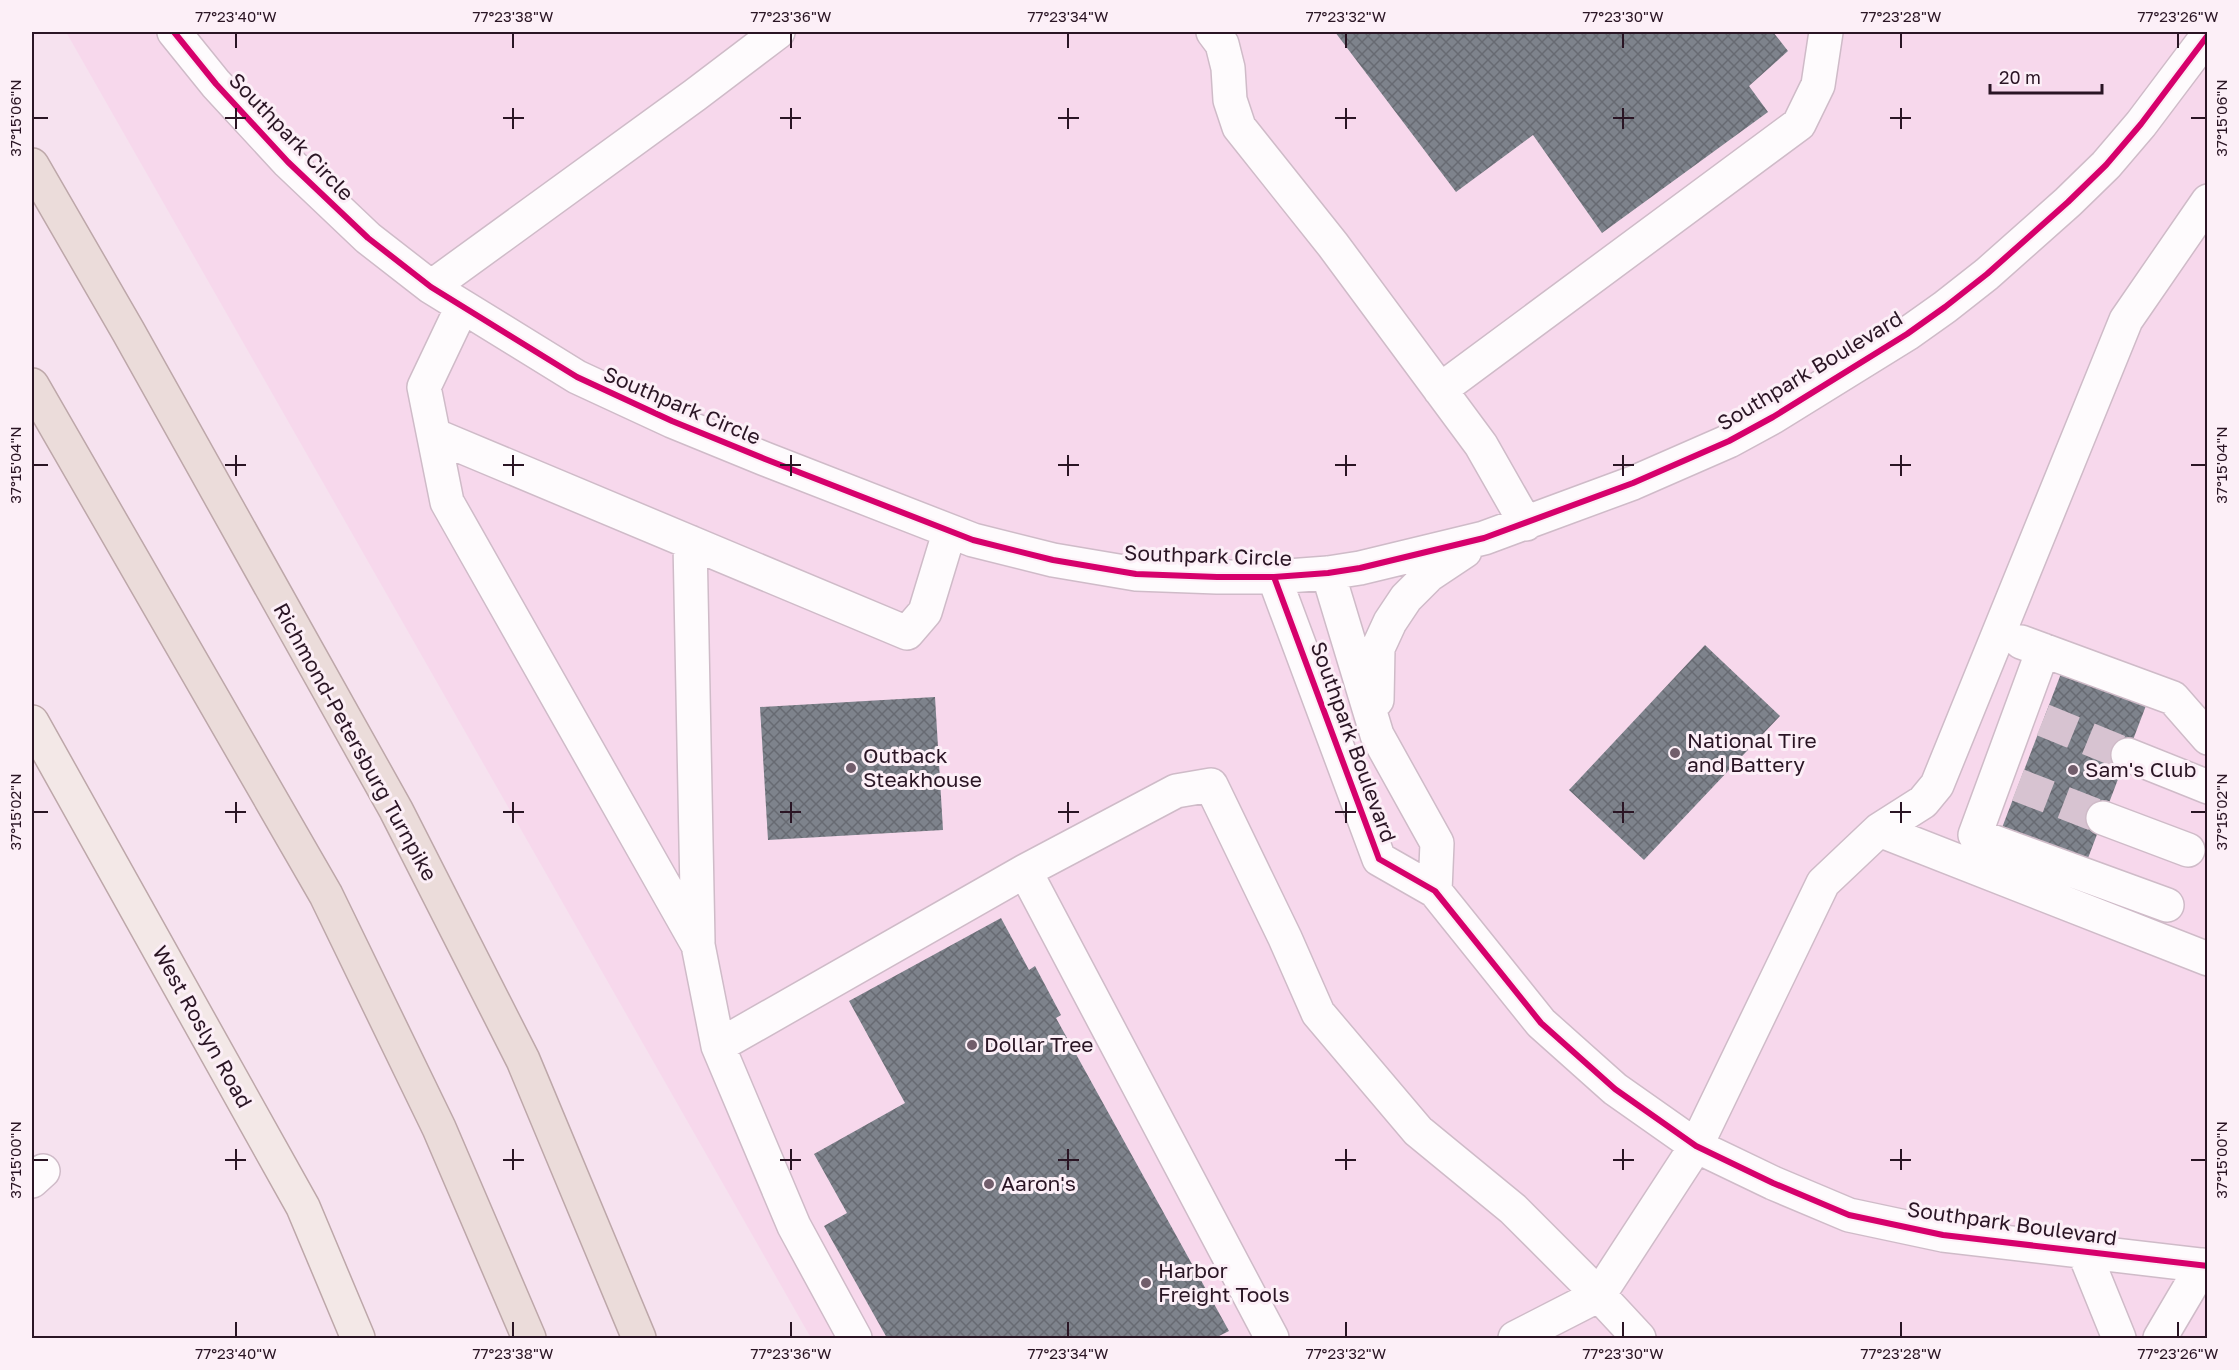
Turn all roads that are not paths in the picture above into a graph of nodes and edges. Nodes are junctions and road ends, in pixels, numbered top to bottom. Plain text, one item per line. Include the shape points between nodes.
1 (174, 32) edge
2 (778, 32) edge
3 (1213, 32) edge
4 (1826, 32) edge
5 (2195, 39) edge
6 (32, 165) edge
7 (2208, 201) edge
8 (431, 287) junction
9 (462, 307) junction
10 (32, 385) edge
11 (1440, 390) junction
12 (434, 435) junction
13 (1526, 524) junction
14 (949, 533) junction
15 (1484, 538) junction
16 (690, 542) junction
17 (1328, 573) junction
18 (1274, 577) junction
19 (1999, 635) junction
20 (2043, 650) junction
21 (32, 722) edge
22 (1377, 735) junction
23 (2208, 738) edge
24 (2128, 755) tunnel mouth
25 (2208, 787) edge
26 (2103, 818) tunnel mouth
27 (1879, 830) junction
28 (2188, 850) dead end
29 (1024, 871) junction
30 (1435, 891) junction
31 (2167, 905) dead end
32 (698, 945) junction
33 (2208, 959) edge
34 (718, 1046) junction
35 (1696, 1146) junction
36 (2084, 1252) junction
37 (2205, 1265) edge
38 (1599, 1295) junction
39 (358, 1338) edge
40 (529, 1338) edge
41 (639, 1338) edge
42 (855, 1338) edge
43 (1272, 1338) edge
44 (1515, 1338) edge
45 (1639, 1338) edge
46 (2119, 1338) edge
47 (2160, 1338) edge

1 - 8 street, Southpark Circle via 288,162 359,231
2 - 8 street
3 - 11 street via 1222,44 1230,100 1239,127 1333,245
4 - 11 street via 1818,85 1799,124
5 - 13 street, Southpark Boulevard via 2141,124 2106,165 1987,274 1917,327 1729,441
6 - 41 highway, Richmond-Petersburg Turnpike via 396,810 523,1060
7 - 19 street via 2126,320
8 - 9 street, Southpark Circle
9 - 12 street via 424,387
9 - 14 street, Southpark Circle via 603,390
10 - 40 highway via 326,895 439,1128
11 - 13 street via 1481,445
12 - 16 street
12 - 32 street via 447,502
13 - 15 street, Southpark Boulevard
14 - 16 street via 925,612 907,633
14 - 18 street, Southpark Circle via 1053,560 1136,574
15 - 17 street, Southpark Boulevard
15 - 22 street via 1429,575 1406,598 1390,622 1378,648
16 - 32 street
17 - 18 street, Southpark Circle
17 - 22 street, Southpark Boulevard
18 - 30 street, Southpark Boulevard via 1379,859
19 - 20 street
19 - 27 street via 1937,785 1923,802
20 - 23 street via 2173,698
20 - 31 street via 2032,715 2007,781 1975,835
21 - 39 main road, West Roslyn Road via 303,1207
22 - 30 street, Southpark Boulevard via 1437,843
24 - 25 street
26 - 28 street
27 - 33 street
27 - 35 street via 1823,883
29 - 34 street
29 - 38 street via 1176,791 1211,785 1318,1013 1418,1131 1513,1209
29 - 43 street
30 - 35 street, Southpark Boulevard via 1540,1023 1616,1089
32 - 34 street
34 - 42 street via 794,1226
35 - 36 street, Southpark Boulevard via 1849,1215 1943,1235
35 - 38 street
36 - 37 street, Southpark Boulevard
36 - 46 street
37 - 47 street
38 - 44 street
38 - 45 street

